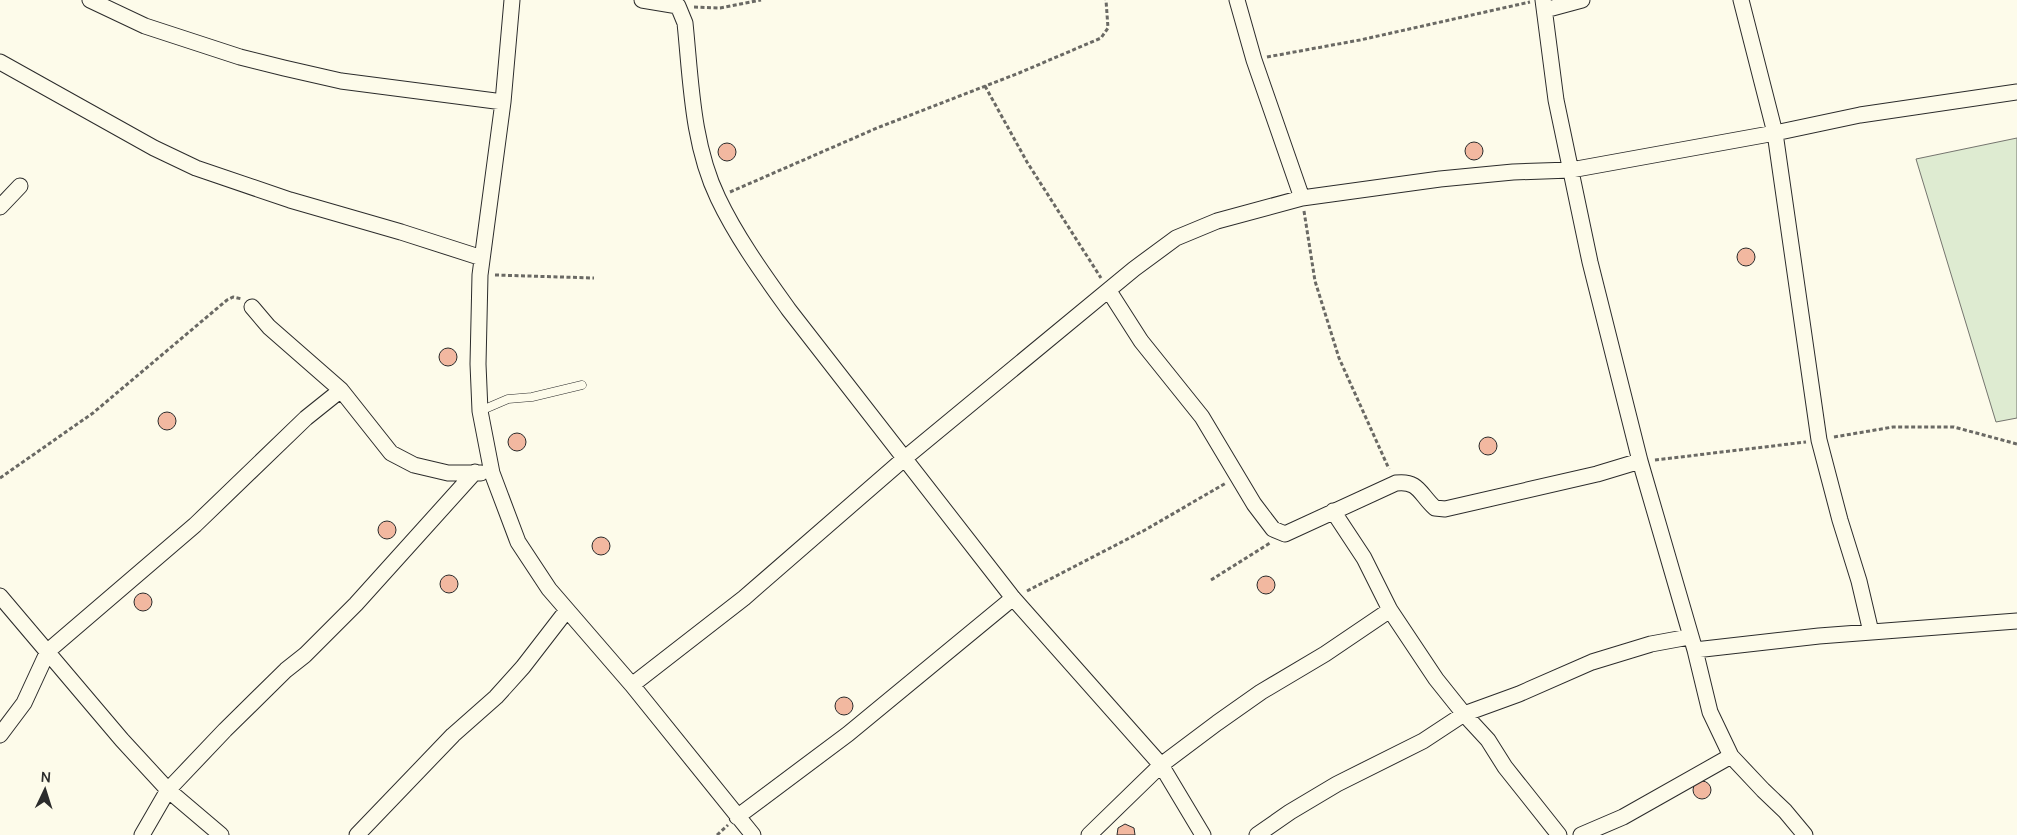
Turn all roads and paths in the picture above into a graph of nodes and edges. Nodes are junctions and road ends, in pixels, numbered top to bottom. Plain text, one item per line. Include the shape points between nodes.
1 (90, 0) edge
2 (512, 0) edge
3 (642, 0) edge
4 (761, 0) edge
5 (1106, 0) edge
6 (1237, 0) edge
7 (1582, 0) edge
8 (1741, 0) edge
9 (1542, 3) edge
10 (678, 6) junction
11 (1254, 60) junction
12 (0, 62) edge
13 (985, 86) junction
14 (2017, 92) edge
15 (504, 102) junction
16 (1775, 133) junction
17 (1571, 170) junction
18 (20, 186) dead end
19 (718, 198) junction
20 (1302, 198) junction
21 (0, 207) edge
22 (482, 258) junction
23 (480, 275) junction
24 (594, 278) dead end
25 (1109, 291) junction
26 (252, 307) joint
27 (582, 385) dead end
28 (342, 390) junction
29 (480, 411) junction
30 (905, 458) junction
31 (1640, 461) junction
32 (475, 472) junction
33 (492, 473) junction
34 (1237, 477) junction
35 (0, 478) edge
36 (1396, 483) junction
37 (1332, 511) junction
38 (1285, 534) junction
39 (1211, 580) dead end
40 (0, 596) edge
41 (1013, 598) junction
42 (567, 610) junction
43 (1390, 610) junction
44 (2017, 620) edge
45 (1871, 632) junction
46 (1692, 644) junction
47 (48, 652) junction
48 (632, 685) junction
49 (1464, 714) junction
50 (0, 735) edge
51 (1731, 756) junction
52 (1160, 765) junction
53 (168, 790) junction
54 (738, 817) junction
55 (142, 835) edge
56 (221, 835) edge
57 (357, 835) edge
58 (753, 835) edge
59 (1089, 835) edge
60 (1204, 835) edge
61 (1257, 835) edge
62 (1559, 835) edge
63 (1581, 835) edge
64 (1804, 835) edge

1 - 15 street via 145,26 284,68 340,81
2 - 15 street
3 - 10 street
4 - 10 path via 720,8
5 - 13 path via 1108,28 1101,38
6 - 11 street
7 - 9 street
8 - 16 street
9 - 11 path
9 - 17 street via 1556,100
10 - 19 street via 685,23 694,113 705,162
11 - 20 street
12 - 22 street via 196,168
13 - 19 path via 877,128
13 - 25 path via 1027,162
14 - 16 street via 1860,115
15 - 22 street
16 - 17 street
16 - 45 street via 1819,440
17 - 20 street via 1440,179
17 - 31 street via 1594,280
18 - 21 street
19 - 30 street via 789,310
20 - 25 street via 1217,221 1176,238
20 - 36 path via 1315,281 1340,358
22 - 23 street
23 - 24 path
23 - 29 street
25 - 30 street
25 - 34 street via 1141,341 1202,417
26 - 28 street via 269,327
26 - 35 path via 241,299 233,297 227,300 92,413
27 - 29 lane via 508,399
28 - 32 street via 391,453 414,465 448,473
28 - 47 street via 306,418 195,525
29 - 33 street
30 - 41 street
30 - 48 street via 744,598
31 - 36 street via 1445,509 1435,508 1411,483
31 - 46 street
32 - 33 street
32 - 53 street via 356,604 225,730
33 - 42 street via 518,542
34 - 38 street via 1268,522
34 - 41 path via 1145,530
36 - 37 street
37 - 38 street
37 - 43 street via 1364,558
38 - 39 path
40 - 47 street
41 - 52 street
41 - 54 street via 855,729
42 - 48 street
42 - 57 street via 496,697 453,735
43 - 49 street via 1436,679
43 - 52 street via 1261,692
44 - 45 street
45 - 46 street via 1745,643
46 - 49 street via 1651,644 1592,662
46 - 51 street via 1710,712
47 - 50 street via 24,703
47 - 53 street
48 - 54 street
49 - 61 street via 1423,741 1329,789
49 - 62 street via 1488,740 1505,767
51 - 63 street via 1622,817
51 - 64 street
52 - 59 street
52 - 60 street
53 - 55 street
53 - 56 street
54 - 58 street

